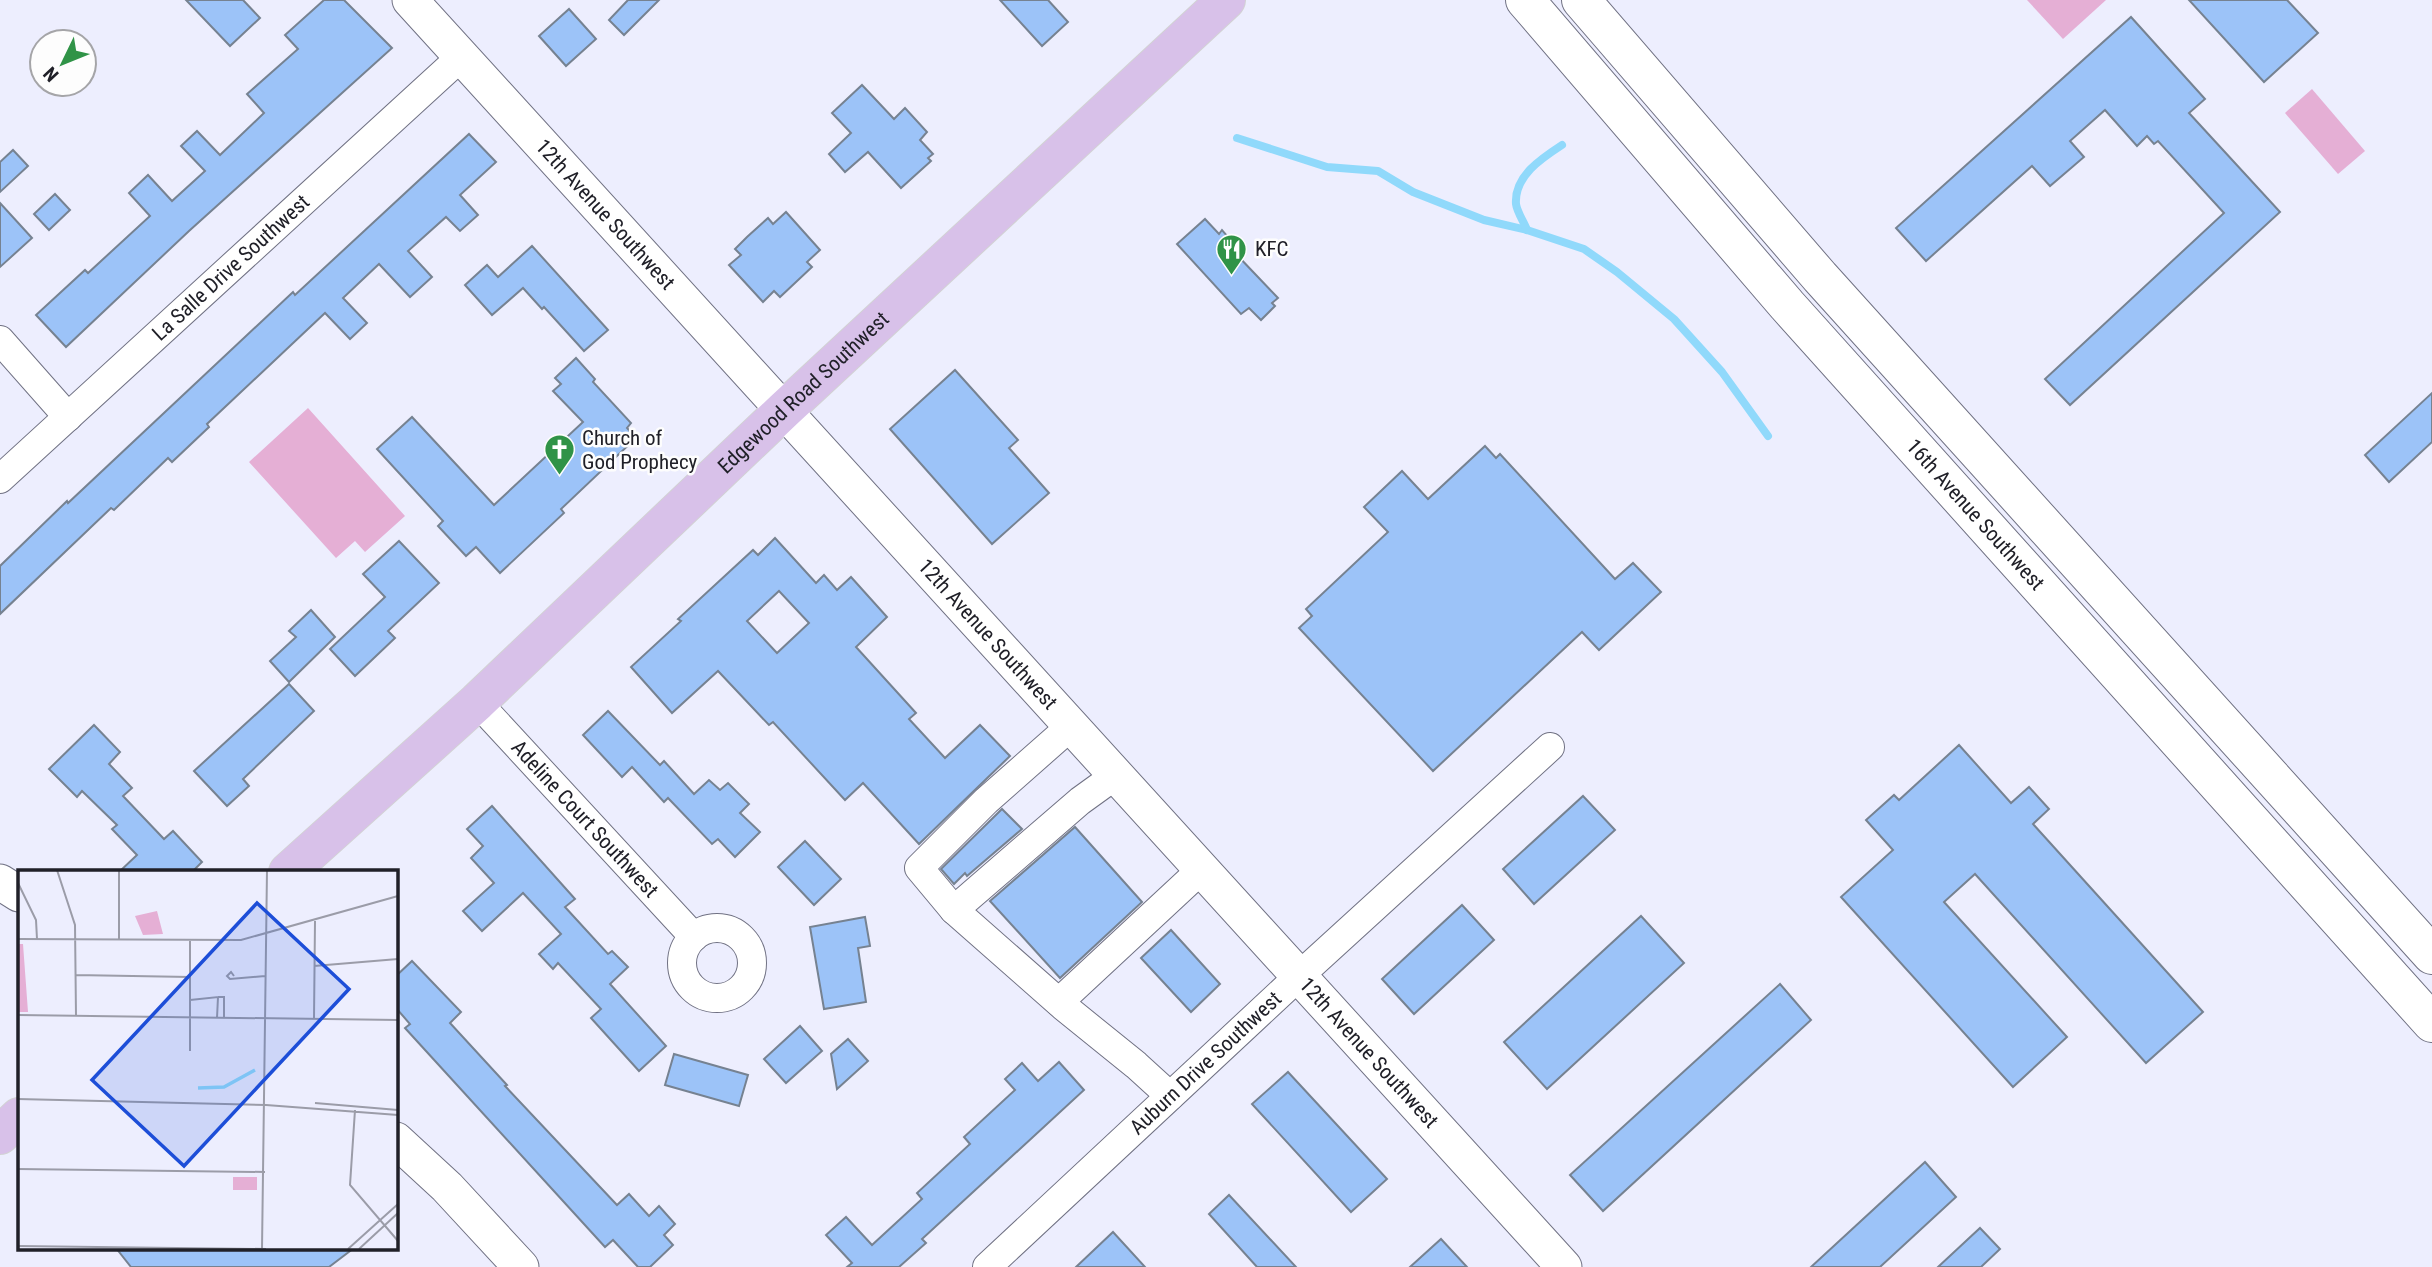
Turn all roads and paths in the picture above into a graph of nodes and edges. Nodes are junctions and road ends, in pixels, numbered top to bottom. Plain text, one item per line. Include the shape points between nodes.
1 (411, 0) edge
2 (1226, 0) edge
3 (1525, 0) edge
4 (1581, 0) edge
5 (462, 56) junction
6 (0, 340) edge
7 (784, 410) junction
8 (68, 417) junction
9 (0, 479) edge
10 (477, 702) junction
11 (1071, 726) junction
12 (1550, 747) dead end
13 (1116, 775) junction
14 (1202, 869) junction
15 (290, 870) edge
16 (0, 883) edge
17 (18, 893) edge
18 (954, 910) junction
19 (694, 937) dead end
20 (2432, 955) edge
21 (1299, 976) junction
22 (1059, 1002) junction
23 (2432, 1023) edge
24 (1170, 1096) junction
25 (18, 1118) edge
26 (0, 1135) edge
27 (397, 1141) edge
28 (1000, 1263) edge
29 (521, 1267) edge
30 (1564, 1267) edge

1 - 5 street, 12th Avenue Southwest
2 - 7 main road, Edgewood Road Southwest
3 - 23 main road, 16th Avenue Southwest via 1787,305
4 - 20 main road, 16th Avenue Southwest via 1819,277
5 - 7 street, 12th Avenue Southwest
5 - 8 street, La Salle Drive Southwest
6 - 8 street
7 - 10 main road, Edgewood Road Southwest
7 - 11 street, 12th Avenue Southwest
8 - 9 street, La Salle Drive Southwest
10 - 15 main road, Edgewood Road Southwest
10 - 19 street, Adeline Court Southwest
11 - 13 street, 12th Avenue Southwest
11 - 18 street via 919,868
12 - 21 street, Auburn Drive Southwest
13 - 14 street, 12th Avenue Southwest
13 - 18 street
14 - 21 street, 12th Avenue Southwest
14 - 22 street
16 - 17 street
18 - 22 street
21 - 24 street, Auburn Drive Southwest
21 - 30 street, 12th Avenue Southwest
22 - 24 street
24 - 28 street, Auburn Drive Southwest
25 - 26 main road
27 - 29 street

